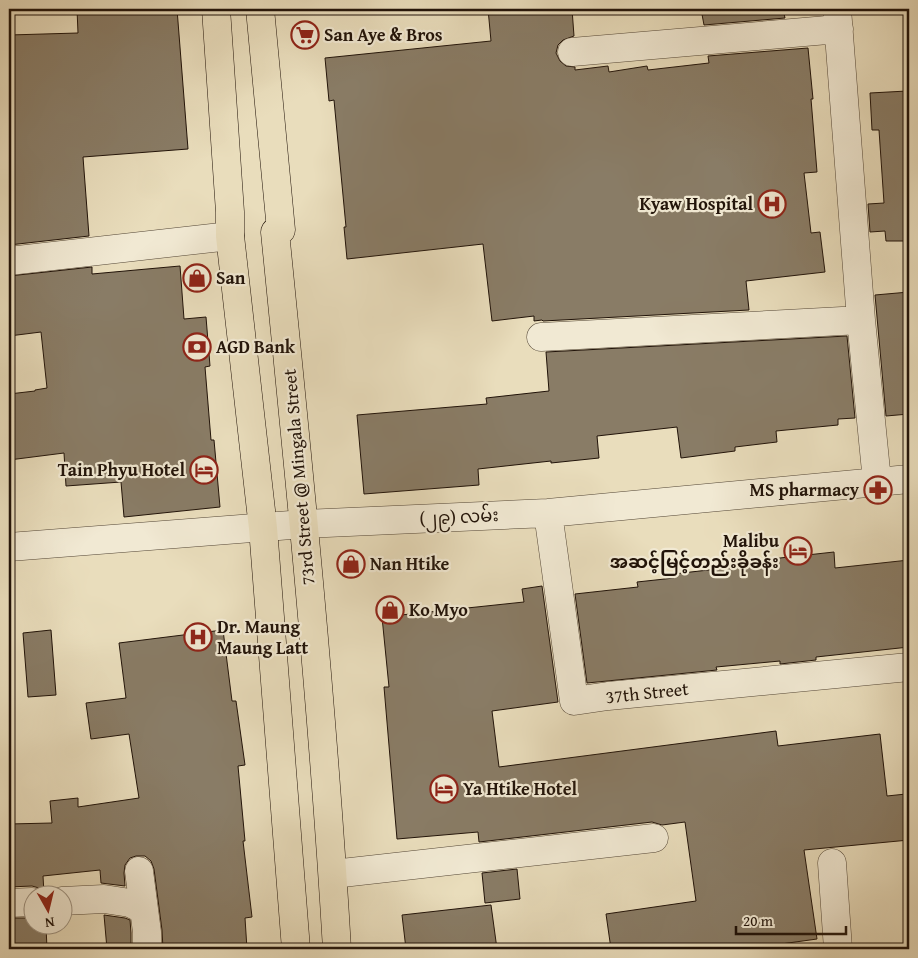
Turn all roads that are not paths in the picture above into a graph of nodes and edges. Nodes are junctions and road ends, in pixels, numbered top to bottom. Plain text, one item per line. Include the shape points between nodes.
1 (216, 9) edge
2 (260, 9) edge
3 (838, 19) edge
4 (572, 52) dead end
5 (230, 236) junction
6 (9, 261) edge
7 (861, 320) junction
8 (541, 336) dead end
9 (909, 479) edge
10 (877, 481) junction
11 (548, 513) junction
12 (304, 524) junction
13 (263, 528) junction
14 (9, 547) edge
15 (909, 667) edge
16 (654, 838) dead end
17 (832, 863) dead end
18 (139, 872) dead end
19 (333, 874) junction
20 (72, 901) edge
21 (22, 902) edge
22 (9, 903) edge
23 (144, 910) junction
24 (147, 949) edge
25 (296, 949) edge
26 (337, 949) edge
27 (838, 949) edge

1 - 5 main road
2 - 12 main road, 73rd Street @ Mingala Street via 281,230 275,232
3 - 4 street
3 - 7 street
5 - 6 street
5 - 13 main road
7 - 8 street
7 - 10 street
9 - 10 street, (၂၉) လမ်း
10 - 11 street, (၂၉) လမ်း
11 - 12 street, (၂၉) လမ်း
11 - 15 street, 37th Street via 574,701
12 - 13 street, (၂၉) လမ်း
12 - 19 main road, 73rd Street @ Mingala Street
13 - 14 street, (၂၉) လမ်း
13 - 25 main road
16 - 19 street
17 - 27 street
18 - 23 street
19 - 26 main road, 73rd Street @ Mingala Street
20 - 23 street via 104,899 130,903
21 - 22 street
23 - 24 street

